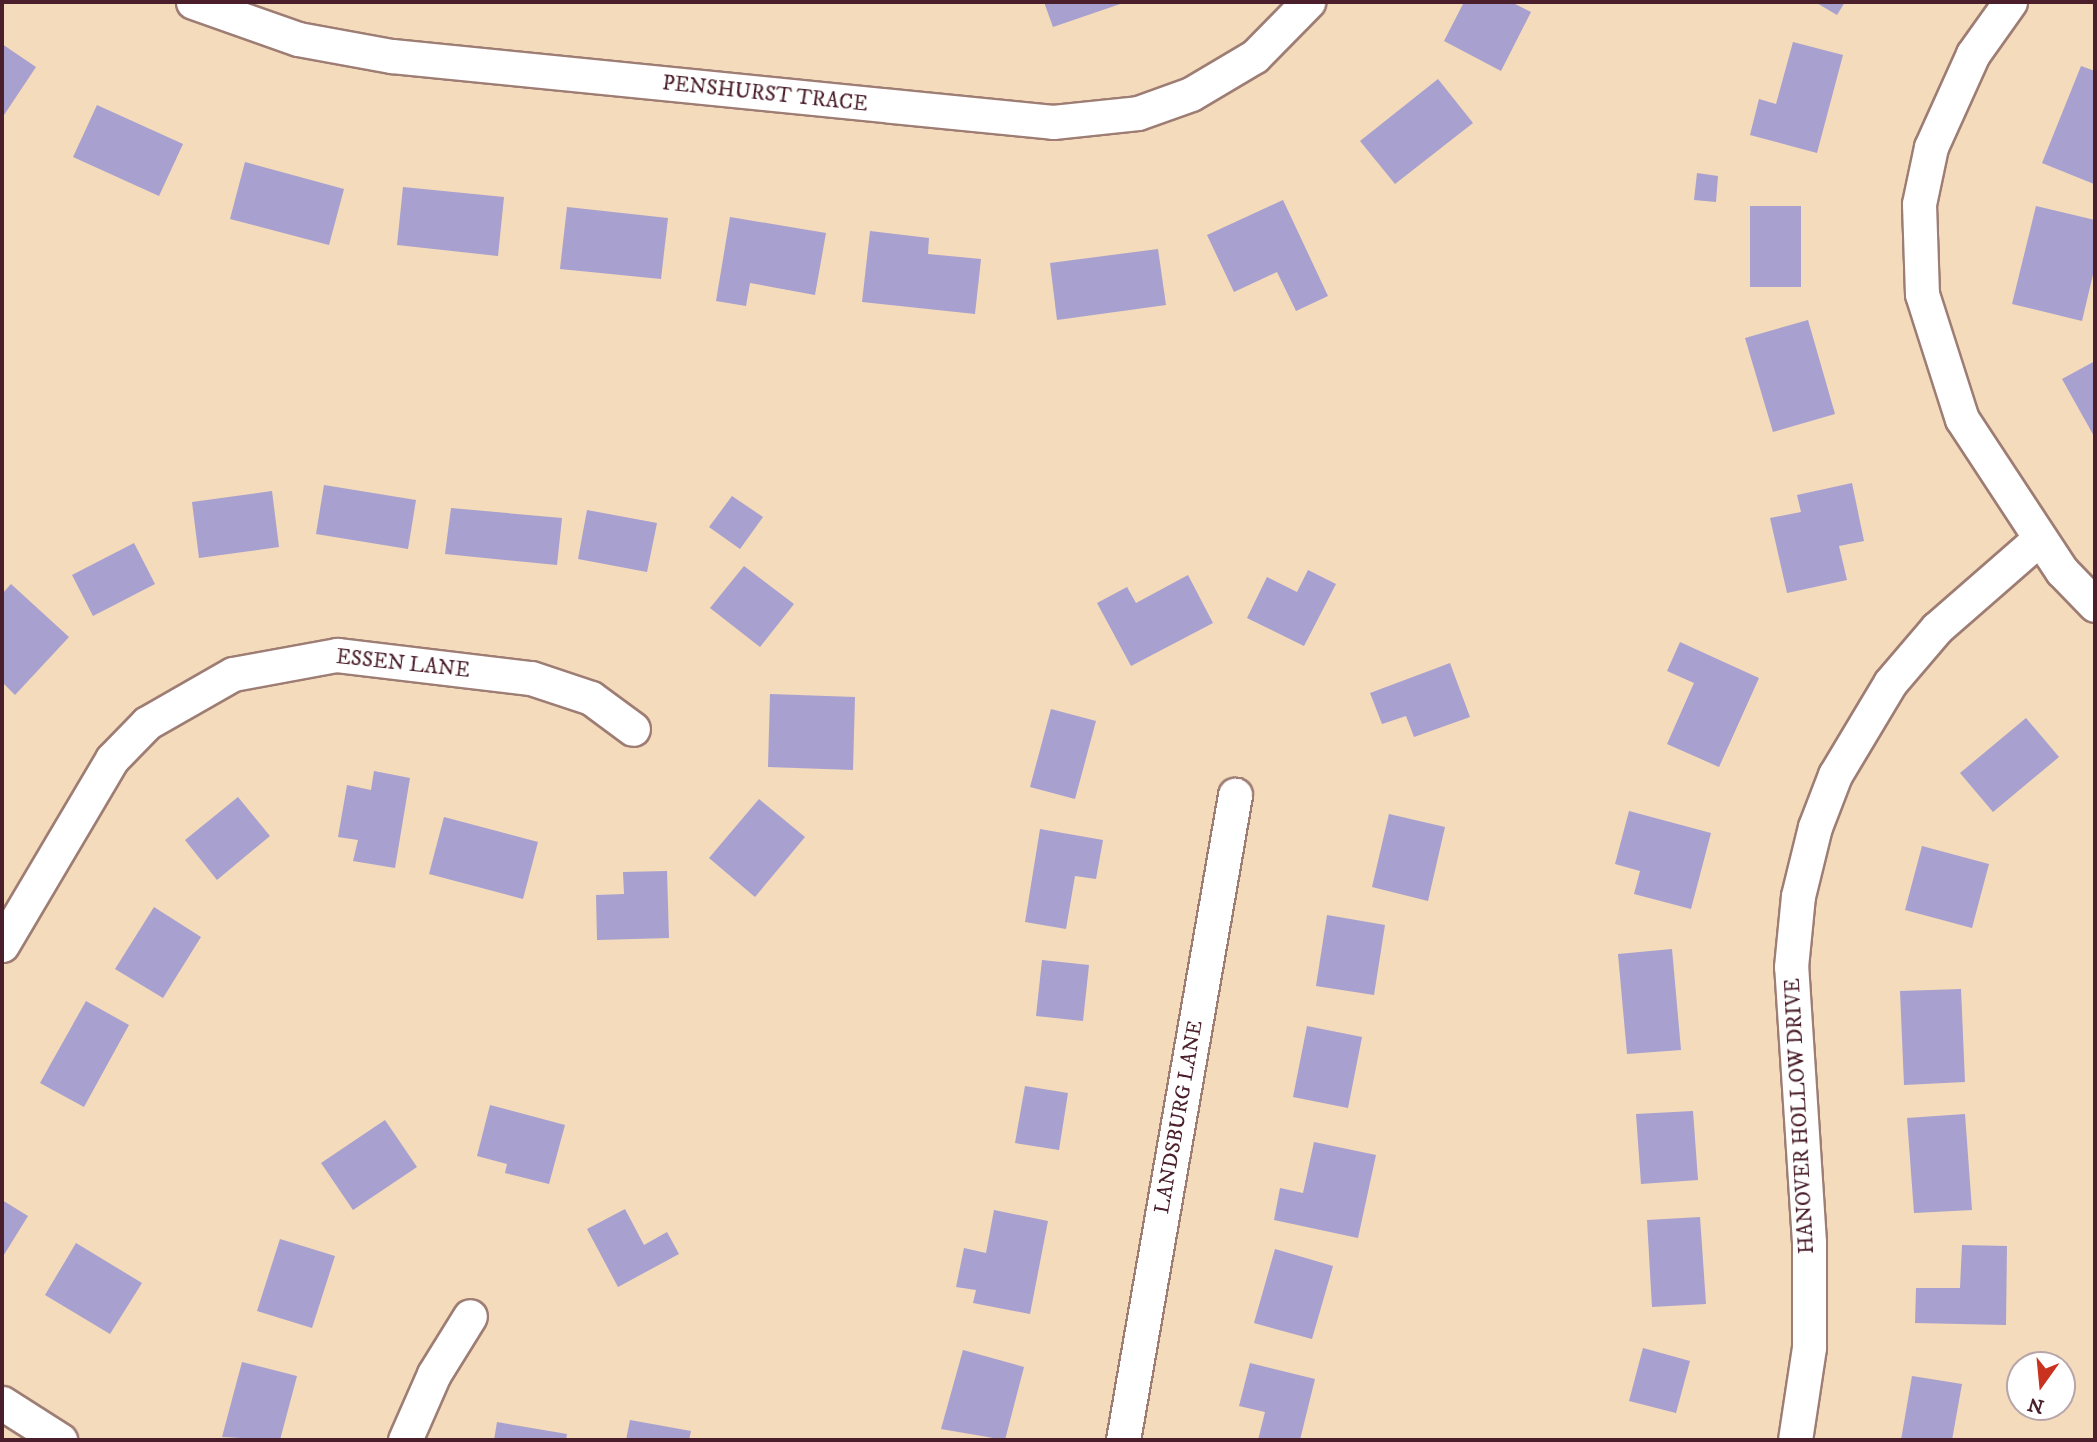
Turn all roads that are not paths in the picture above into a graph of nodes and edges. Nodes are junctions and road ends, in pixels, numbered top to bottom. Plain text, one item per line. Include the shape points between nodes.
1 (193, 2) edge
2 (1308, 2) edge
3 (2010, 2) edge
4 (2039, 539) junction
5 (2095, 605) edge
6 (633, 729) dead end
7 (1234, 795) dead end
8 (2, 945) edge
9 (470, 1316) dead end
10 (2, 1403) edge
11 (60, 1440) edge
12 (405, 1440) edge
13 (1123, 1440) edge
14 (1795, 1440) edge

1 - 2 street, PENSHURST TRACE via 298,39 392,56 1063,122 1138,113 1200,90 1255,55
3 - 4 street via 1973,54 1931,147 1919,204 1918,263 1928,327 1962,419
4 - 5 street
4 - 14 street, HANOVER HOLLOW DRIVE via 1937,628 1890,683 1835,775 1815,827 1798,896 1791,967 1809,1242 1809,1347
6 - 8 street, ESSEN LANE via 591,698 531,678 337,655 284,660 233,674 157,716 112,760
7 - 13 street, LANDSBURG LANE
9 - 12 street via 434,1374
10 - 11 street

